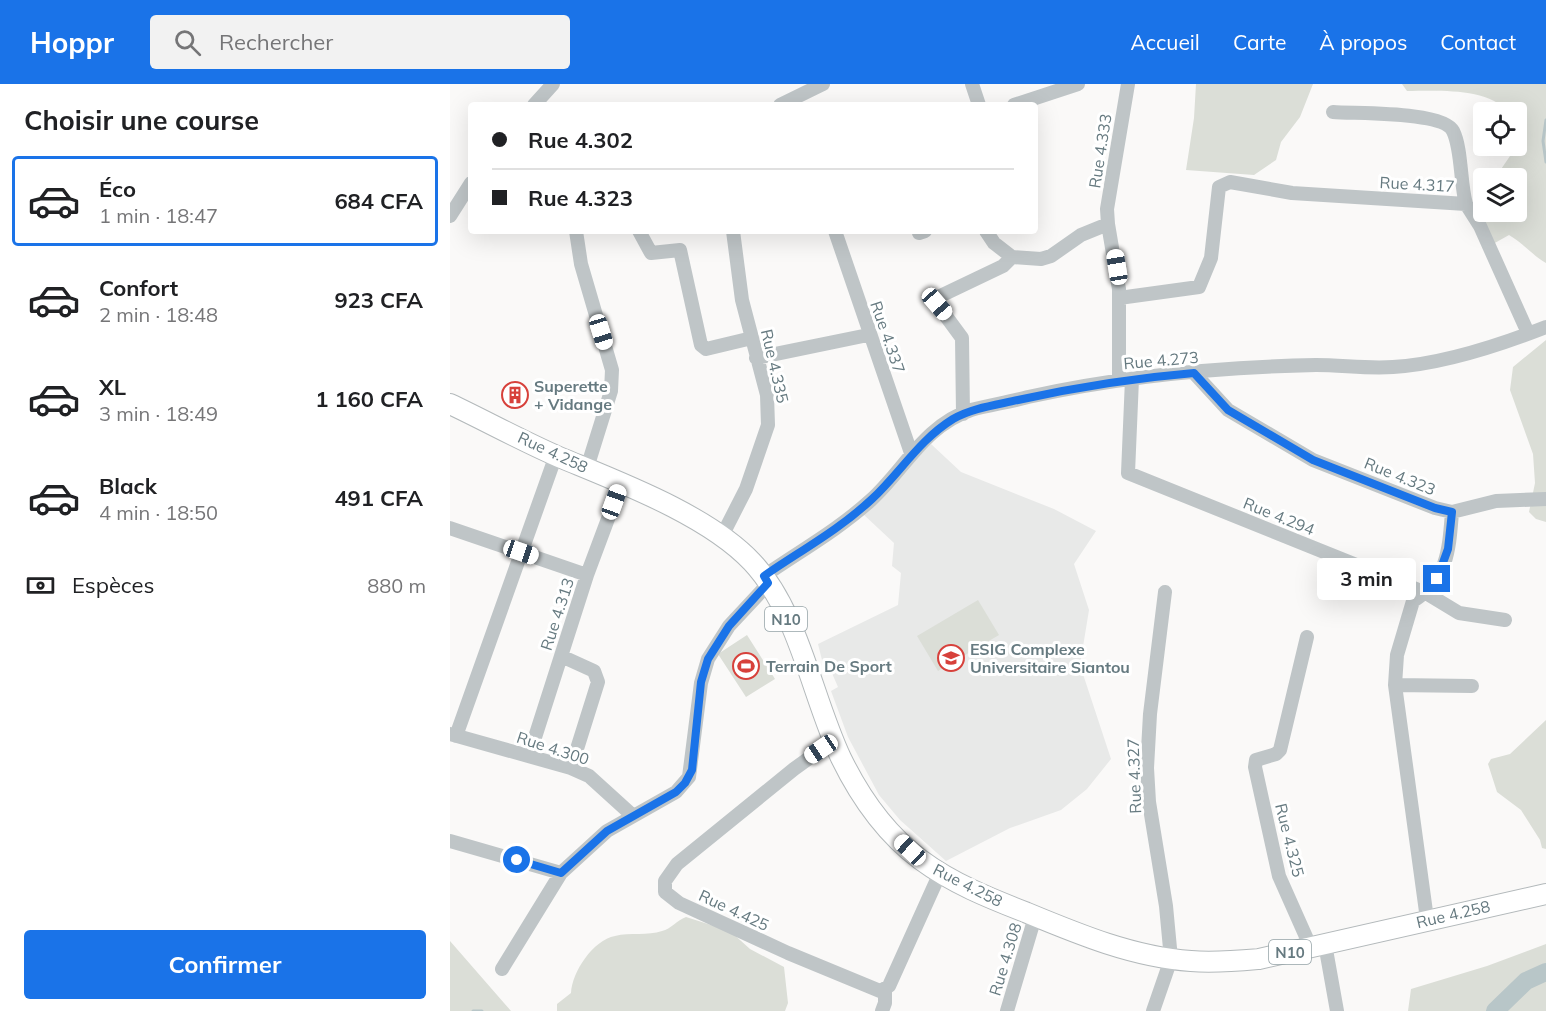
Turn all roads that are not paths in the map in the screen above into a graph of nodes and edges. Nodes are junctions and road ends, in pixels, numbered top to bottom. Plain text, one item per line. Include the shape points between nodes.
1 (553, 84) edge
2 (823, 84) edge
3 (972, 84) edge
4 (1078, 84) edge
5 (1128, 84) edge
6 (1056, 87) edge
7 (537, 102) edge
8 (786, 102) edge
9 (978, 102) edge
10 (1021, 102) edge
11 (1333, 112) dead end
12 (468, 188) edge
13 (1466, 204) junction
14 (450, 216) edge
15 (1108, 224) junction
16 (576, 234) edge
17 (641, 234) edge
18 (733, 234) edge
19 (836, 234) edge
20 (988, 234) edge
21 (1012, 257) junction
22 (1119, 298) junction
23 (1546, 327) edge
24 (1528, 333) junction
25 (868, 335) junction
26 (752, 338) junction
27 (756, 358) junction
28 (1194, 373) junction
29 (1126, 379) junction
30 (450, 404) edge
31 (963, 414) junction
32 (911, 453) junction
33 (556, 455) junction
34 (587, 468) junction
35 (621, 484) junction
36 (1546, 499) edge
37 (1452, 512) junction
38 (450, 528) edge
39 (722, 536) junction
40 (521, 552) junction
41 (587, 575) junction
42 (766, 579) junction
43 (1165, 592) dead end
44 (1426, 593) junction
45 (1505, 620) dead end
46 (1307, 637) dead end
47 (561, 656) junction
48 (1395, 685) junction
49 (1472, 686) dead end
50 (453, 735) edge
51 (833, 741) junction
52 (529, 756) junction
53 (571, 768) junction
54 (633, 815) junction
55 (450, 841) edge
56 (561, 873) junction
57 (940, 873) junction
58 (1546, 894) edge
59 (1035, 917) junction
60 (1427, 919) junction
61 (1318, 946) junction
62 (1171, 959) junction
63 (502, 969) dead end
64 (885, 990) junction
65 (882, 1011) edge
66 (1007, 1011) edge
67 (1152, 1011) edge
68 (1336, 1011) edge

1 - 7 street
2 - 8 street
3 - 9 street
4 - 6 street
5 - 15 street, Rue 4.333 via 1107,209
6 - 10 street
11 - 13 street via 1443,122 1456,139
12 - 14 street
13 - 22 street, Rue 4.317 via 1292,193 1225,183 1218,195 1211,258 1199,287
13 - 24 street, Rue 4.317 via 1480,226
15 - 21 street via 1082,235 1051,256
15 - 22 street, Rue 4.294
16 - 34 street via 581,264 612,370 608,401
17 - 26 street via 651,253 680,250 701,345 706,350
18 - 26 street, Rue 4.335 via 742,300
19 - 25 street, Rue 4.337
20 - 21 street
21 - 31 street via 1004,266 936,298 962,338
22 - 29 street, Rue 4.294
23 - 24 street, Rue 4.273
24 - 28 street, Rue 4.273 via 1417,365 1317,365
25 - 27 street
25 - 32 street, Rue 4.337
26 - 27 street, Rue 4.335
27 - 39 street, Rue 4.335 via 766,395 768,425 746,489
28 - 29 street, Rue 4.273
28 - 37 street, Rue 4.323 via 1228,410 1313,460
29 - 31 street, Rue 4.273 via 1074,387
29 - 44 street, Rue 4.294 via 1128,473
30 - 33 highway, Rue 4.258 / N10
31 - 32 street, Rue 4.273 via 939,428
32 - 42 street, Rue 4.273 via 874,498
33 - 34 highway, Rue 4.258 / N10
33 - 40 street
34 - 35 highway, Rue 4.258 / N10
35 - 39 highway, Rue 4.258 / N10
35 - 41 street, Rue 4.313
36 - 37 street via 1505,500
37 - 44 street, Rue 4.323 via 1445,561
38 - 40 street
39 - 42 highway, Rue 4.258 / N10
40 - 41 street
40 - 50 street
41 - 47 street, Rue 4.313
42 - 51 highway, Rue 4.258 / N10 via 800,648
42 - 54 street, Rue 4.273 via 708,659 701,682 689,777 676,792
43 - 62 street, Rue 4.327 via 1147,768
44 - 45 street, Rue 4.294 via 1459,613
44 - 48 street, Rue 4.323 via 1413,601 1397,655
46 - 61 street, Rue 4.325 via 1279,752 1256,760 1255,767 1279,876
47 - 52 street, Rue 4.313
47 - 53 street via 594,671 598,682
48 - 49 street
48 - 60 street, Rue 4.323
50 - 52 street, Rue 4.300
51 - 57 highway, Rue 4.258 / N10 via 864,801 920,860
51 - 64 street, Rue 4.425 via 697,847 670,872 664,887 670,898 679,903 872,990
52 - 53 street, Rue 4.300
53 - 54 street, Rue 4.300 via 602,786
54 - 56 street, Rue 4.273 via 607,831
55 - 56 street
56 - 63 street, Rue 4.273
57 - 59 highway, Rue 4.258 / N10
57 - 64 street
58 - 60 highway, Rue 4.258 / N10
59 - 62 highway, Rue 4.258 / N10 via 1120,949
59 - 66 street, Rue 4.308
60 - 61 highway, Rue 4.258 / N10
61 - 62 highway, Rue 4.258 / N10 via 1259,959
61 - 68 street
62 - 67 street
64 - 65 street

